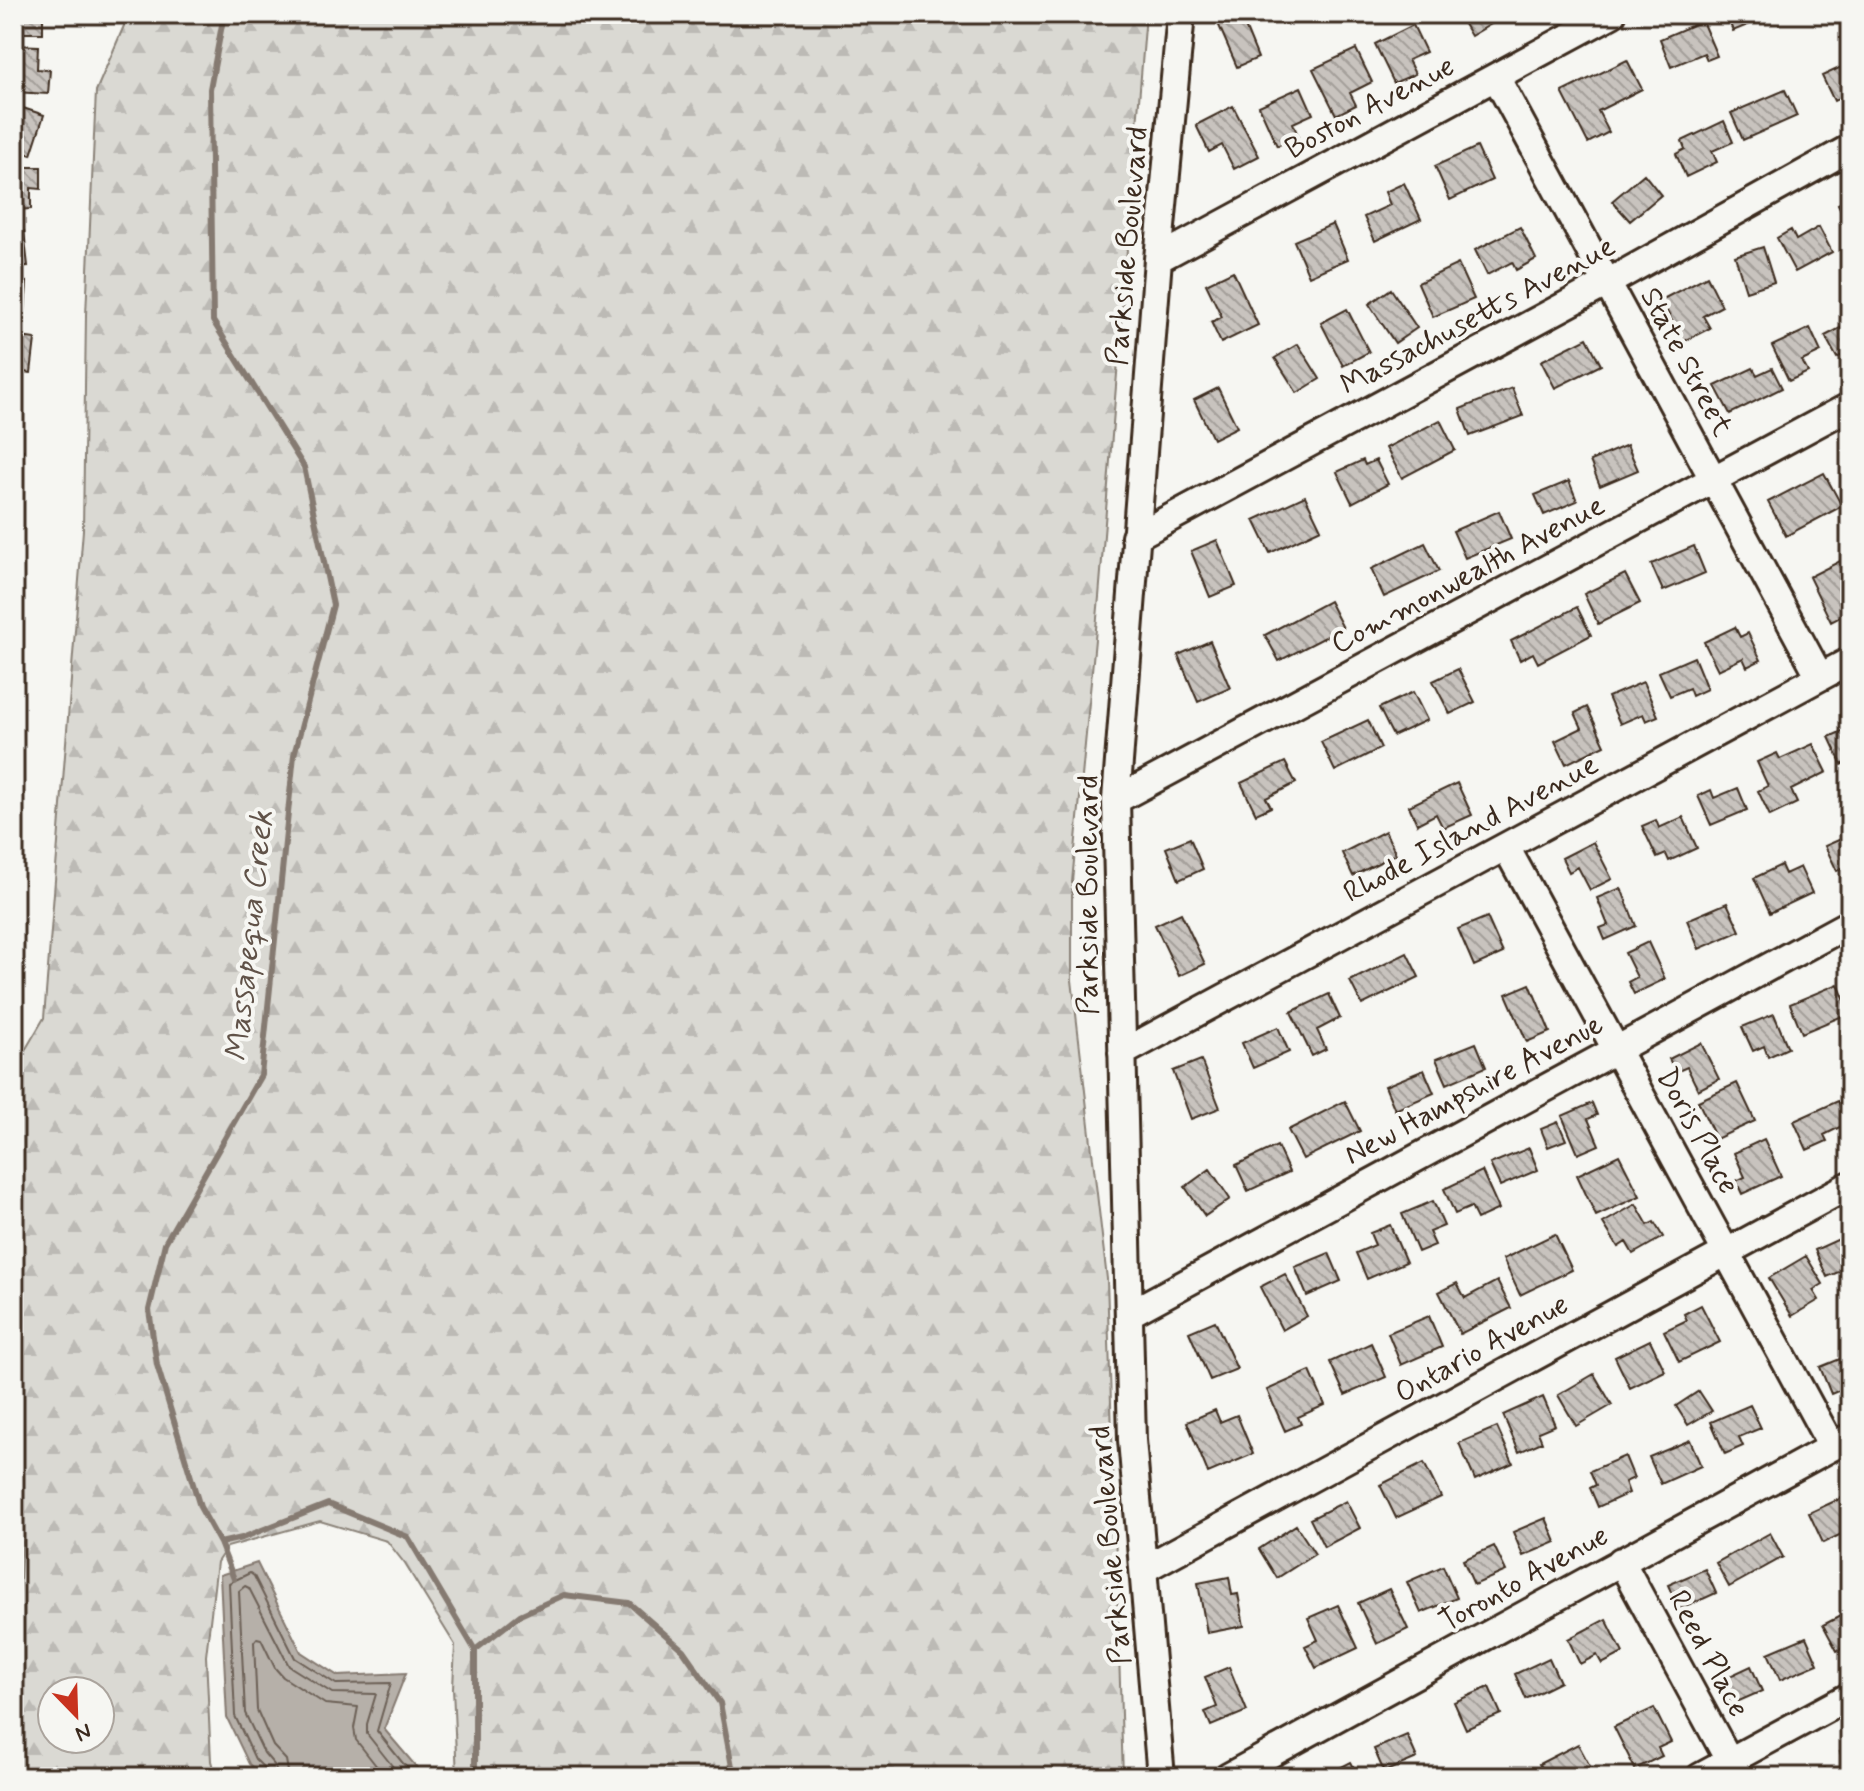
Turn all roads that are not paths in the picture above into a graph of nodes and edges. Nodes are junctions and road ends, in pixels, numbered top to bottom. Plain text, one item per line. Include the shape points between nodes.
1 (1181, 14) edge
2 (1612, 14) edge
3 (1496, 77) junction
4 (1850, 148) edge
5 (1158, 259) junction
6 (1607, 283) junction
7 (1850, 406) edge
8 (1713, 480) junction
9 (1135, 537) junction
10 (1850, 661) edge
11 (1820, 677) junction
12 (1116, 800) junction
13 (1506, 847) junction
14 (1850, 923) edge
15 (1616, 1050) junction
16 (1122, 1053) junction
17 (1850, 1185) edge
18 (1726, 1252) junction
19 (1129, 1314) junction
20 (1841, 1442) edge
21 (1621, 1561) junction
22 (1144, 1569) junction
23 (1850, 1696) edge
24 (1734, 1769) edge
25 (1161, 1777) edge
26 (1228, 1777) edge
27 (1700, 1777) edge

1 - 5 street, Parkside Boulevard
2 - 3 street, Boston Avenue
3 - 5 street, Boston Avenue
3 - 6 street, State Street
4 - 6 street, Massachusetts Avenue
5 - 9 street, Parkside Boulevard
6 - 8 street, State Street
6 - 9 street, Massachusetts Avenue
7 - 8 street, Commonwealth Avenue
8 - 11 street, State Street
8 - 12 street, Commonwealth Avenue
9 - 12 street, Parkside Boulevard
10 - 11 street, Rhode Island Avenue
11 - 13 street, Rhode Island Avenue
12 - 16 street, Parkside Boulevard
13 - 15 street, Doris Place
13 - 16 street, Rhode Island Avenue
14 - 15 street, New Hampshire Avenue
15 - 18 street, Doris Place
15 - 19 street, New Hampshire Avenue
16 - 19 street, Parkside Boulevard
17 - 18 street, Ontario Avenue
18 - 20 street, Doris Place
18 - 22 street, Ontario Avenue
19 - 22 street, Parkside Boulevard via 1132,1440
20 - 21 street, Toronto Avenue
21 - 24 street, Reed Place
21 - 26 street, Toronto Avenue
22 - 25 street, Parkside Boulevard
23 - 24 street
24 - 27 street

